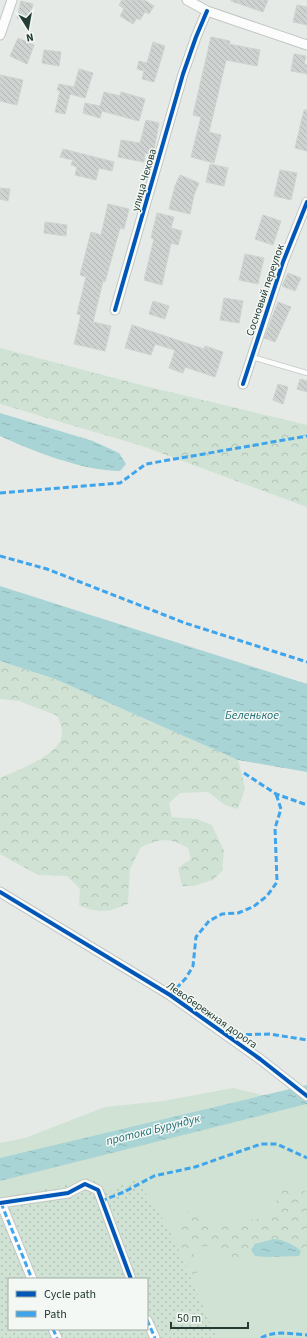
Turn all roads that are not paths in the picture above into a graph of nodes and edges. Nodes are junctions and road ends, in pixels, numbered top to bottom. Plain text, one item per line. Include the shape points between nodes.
1 (12, 0) edge
2 (187, 0) edge
3 (208, 11) junction
4 (0, 35) edge
5 (307, 45) edge
6 (307, 202) edge
7 (116, 310) dead end
8 (252, 357) junction
9 (307, 373) edge
10 (243, 384) dead end
11 (0, 892) edge
12 (307, 1096) edge
13 (1, 1203) edge
14 (32, 1278) edge
15 (131, 1278) edge
16 (148, 1323) edge
17 (154, 1338) edge

1 - 4 street
2 - 3 street
3 - 5 street
3 - 7 street, улица Чехова via 183,74
6 - 8 street, Сосновый переулок via 283,262
8 - 9 lane
8 - 10 street, Сосновый переулок
11 - 12 street, Левобережная дорога via 170,995
13 - 14 street
13 - 15 street via 68,1194 85,1184 98,1190
16 - 17 street

